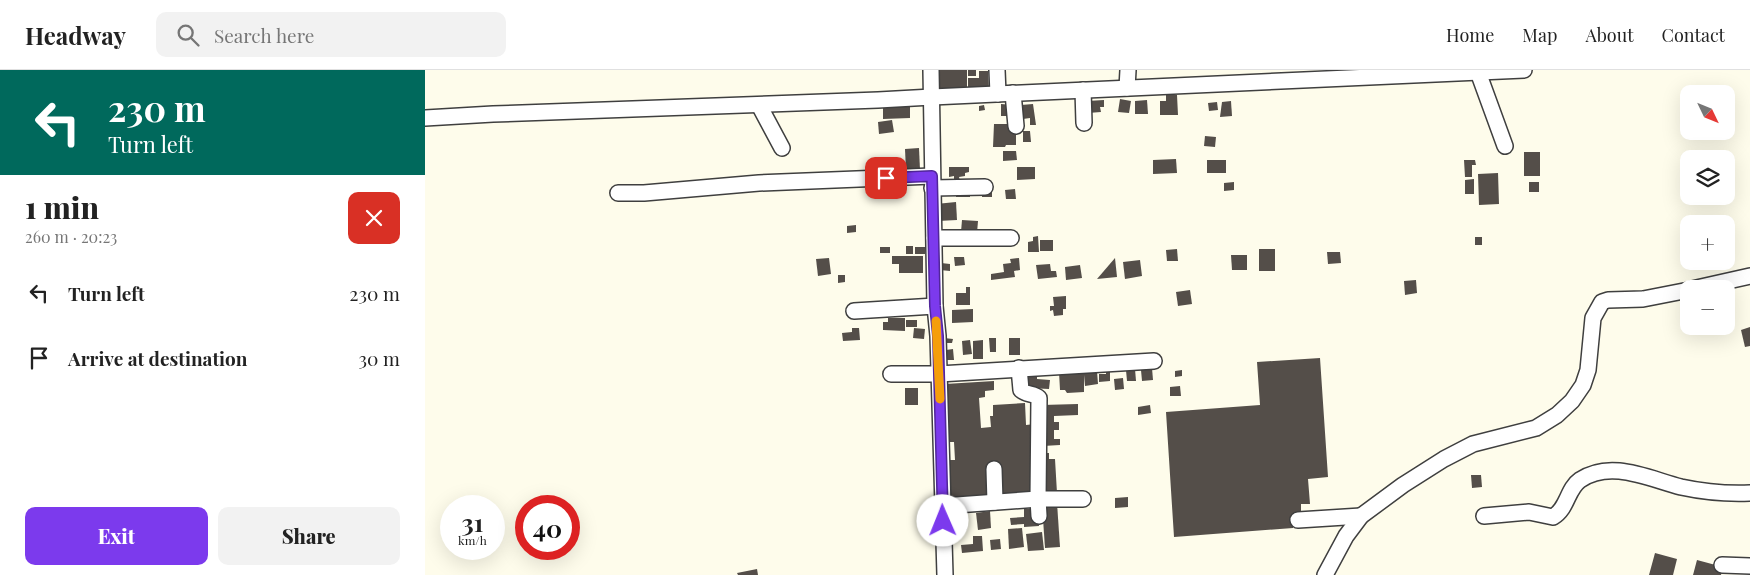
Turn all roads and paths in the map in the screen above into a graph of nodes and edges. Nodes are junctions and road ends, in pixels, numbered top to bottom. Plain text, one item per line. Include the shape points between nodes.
1 (931, 70) edge
2 (997, 70) edge
3 (1128, 70) edge
4 (1524, 70) edge
5 (1478, 72) junction
6 (1398, 73) edge
7 (1127, 88) junction
8 (1083, 90) junction
9 (1005, 93) junction
10 (932, 96) junction
11 (759, 104) junction
12 (425, 118) edge
13 (1084, 123) dead end
14 (1016, 126) dead end
15 (1505, 146) dead end
16 (782, 148) dead end
17 (932, 182) junction
18 (985, 186) dead end
19 (618, 192) dead end
20 (934, 238) junction
21 (1011, 238) dead end
22 (1750, 276) edge
23 (1732, 280) edge
24 (1680, 291) edge
25 (935, 306) junction
26 (855, 311) dead end
27 (1154, 361) dead end
28 (1019, 368) junction
29 (891, 374) dead end
30 (939, 374) junction
31 (994, 469) dead end
32 (1750, 493) edge
33 (1038, 499) junction
34 (1083, 499) dead end
35 (995, 502) junction
36 (943, 506) junction
37 (1039, 516) dead end
38 (1361, 516) junction
39 (1485, 516) dead end
40 (1298, 520) dead end
41 (1722, 565) dead end
42 (1750, 566) edge
43 (945, 575) edge
44 (1325, 575) edge

1 - 10 street
2 - 9 street
3 - 7 street
4 - 5 street
5 - 6 street
5 - 15 street
6 - 7 street
7 - 8 street
8 - 9 street
8 - 13 street
9 - 10 street
9 - 14 street
10 - 11 street
10 - 17 street
11 - 12 street
11 - 16 street
17 - 18 street
17 - 19 street via 759,183 644,193
17 - 20 street
20 - 21 street
20 - 25 street
22 - 23 street
24 - 38 street via 1643,299 1602,302 1593,318 1588,370 1583,385 1557,415 1535,428 1473,444 1403,485
25 - 26 street
25 - 30 street
27 - 28 street
28 - 30 street
28 - 33 street via 1021,390 1039,398
29 - 30 street
30 - 36 street
31 - 35 street
32 - 39 street via 1724,494 1681,487 1625,471 1601,471 1575,484 1561,510 1553,517 1529,512
33 - 34 street
33 - 35 street
33 - 37 street
35 - 36 street
36 - 43 street
38 - 40 street
38 - 44 street
41 - 42 street

